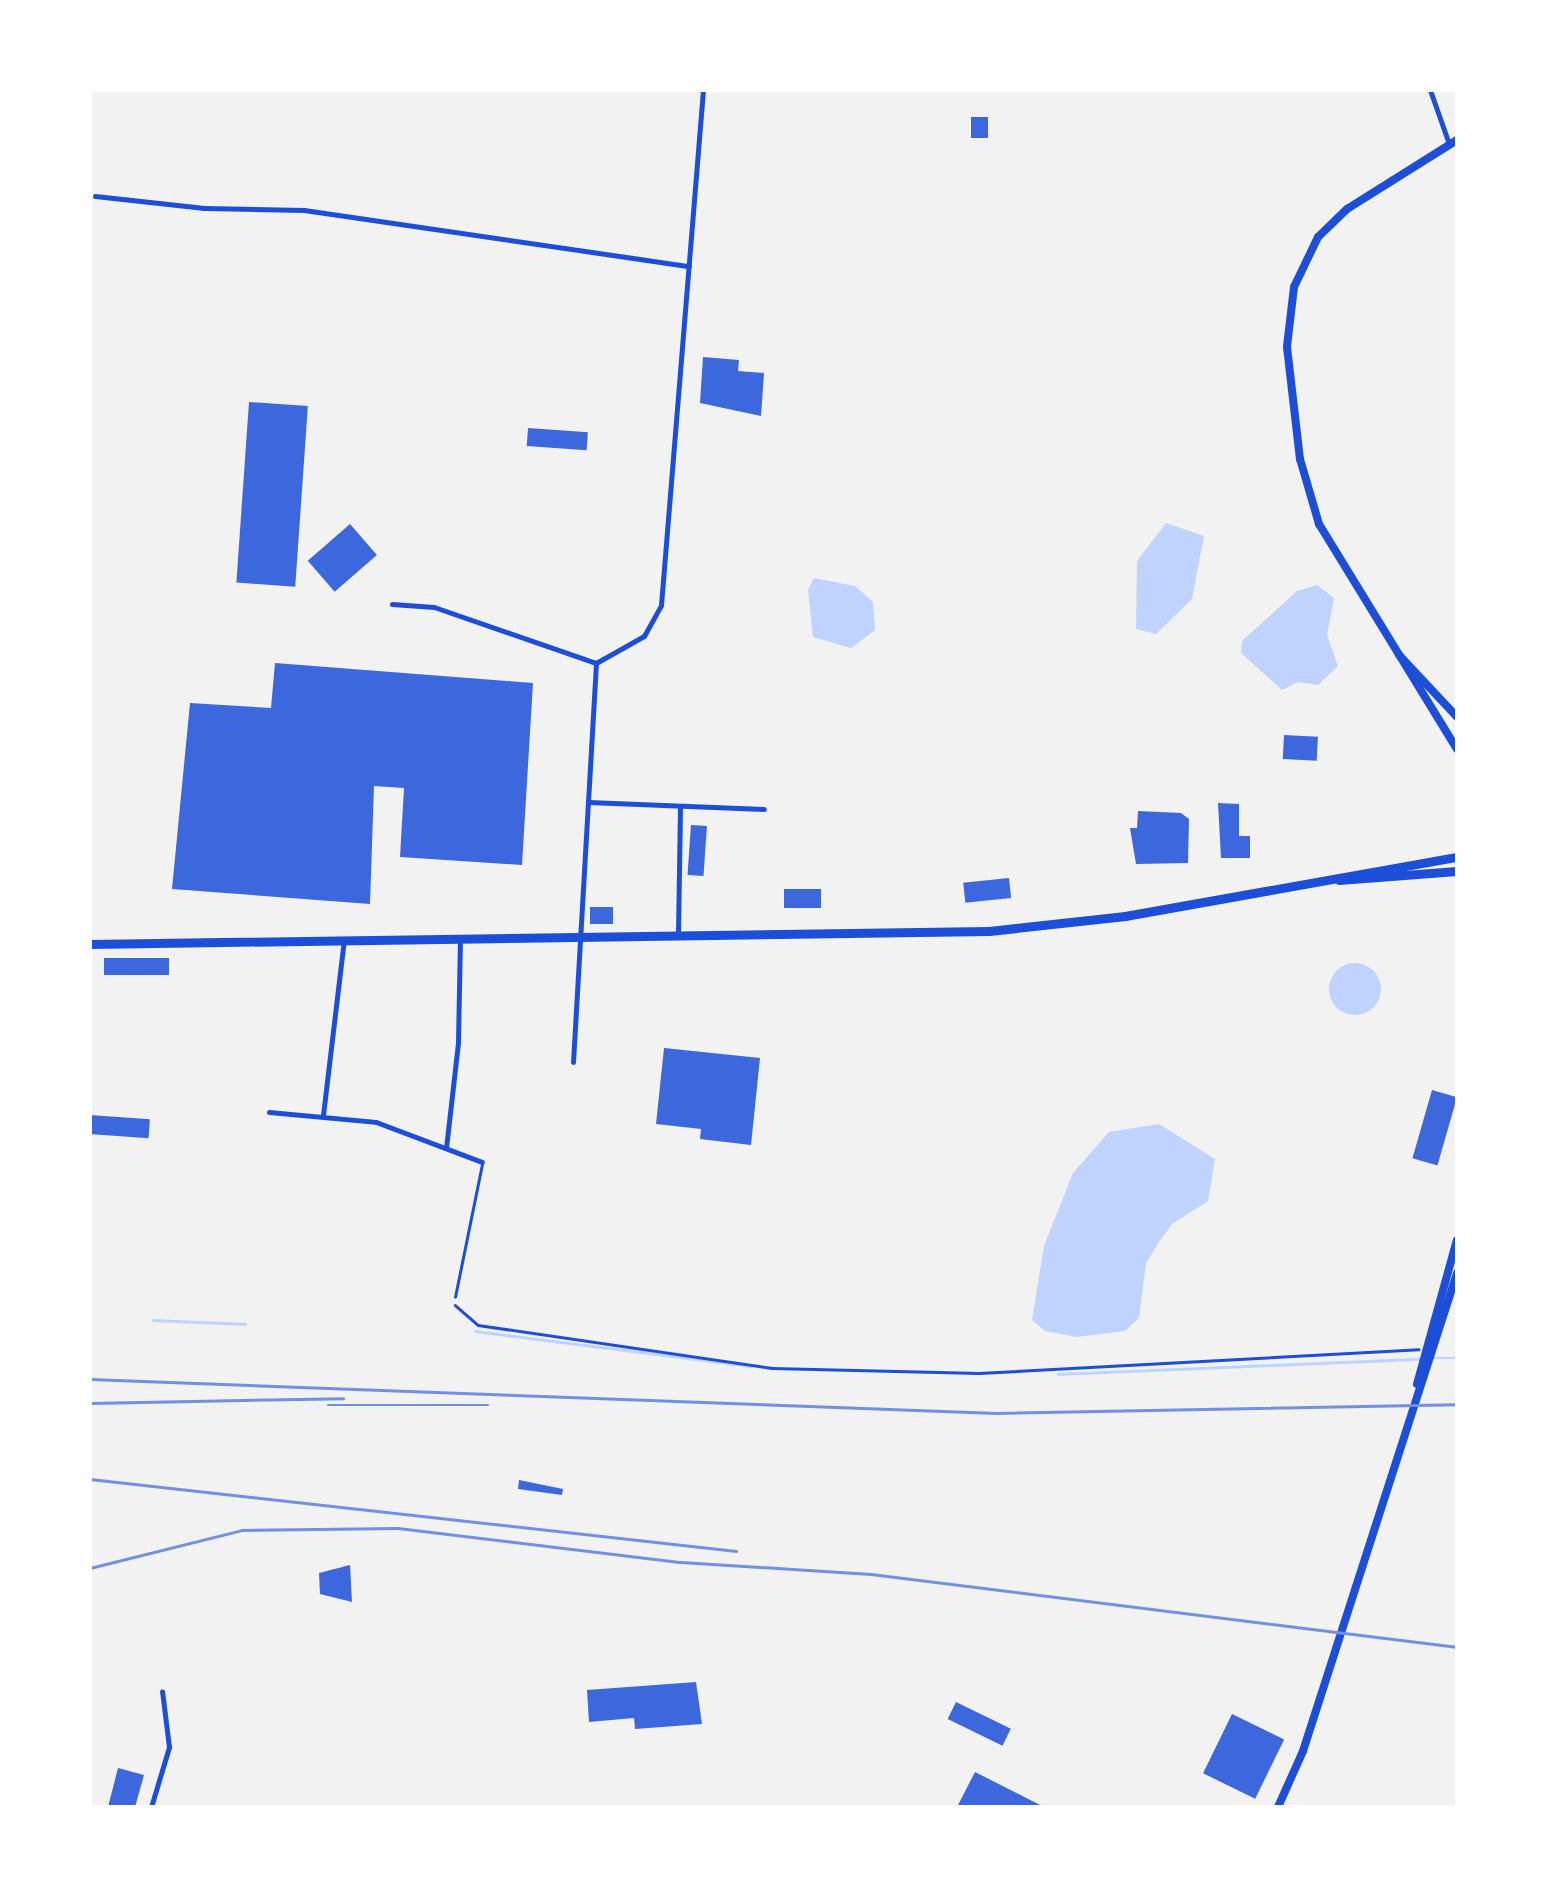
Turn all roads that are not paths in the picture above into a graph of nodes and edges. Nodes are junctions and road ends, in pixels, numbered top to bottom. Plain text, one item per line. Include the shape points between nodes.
1 (702, 90) edge
2 (1430, 90) edge
3 (1453, 142) edge
4 (96, 196) dead end
5 (689, 266) junction
6 (392, 604) dead end
7 (1396, 652) junction
8 (596, 663) junction
9 (1457, 717) edge
10 (1457, 749) edge
11 (588, 802) junction
12 (680, 807) junction
13 (764, 809) dead end
14 (1457, 857) edge
15 (1457, 871) edge
16 (1326, 880) junction
17 (678, 936) junction
18 (580, 938) junction
19 (460, 939) junction
20 (344, 940) junction
21 (90, 944) edge
22 (572, 1062) dead end
23 (269, 1112) dead end
24 (323, 1115) junction
25 (446, 1148) junction
26 (482, 1162) joint
27 (1457, 1240) edge
28 (1457, 1273) edge
29 (455, 1296) road end
30 (1429, 1349) junction
31 (162, 1691) dead end
32 (150, 1807) edge
33 (1278, 1807) edge

1 - 5 street
2 - 3 street
3 - 7 main road via 1332,222 1300,269 1287,325 1294,422 1312,505 1344,574
4 - 5 street via 304,210
5 - 8 street via 661,605 644,636
6 - 8 street via 434,608
7 - 9 main road
7 - 10 main road
8 - 11 street
11 - 12 street
11 - 18 street
12 - 13 street
12 - 17 street
14 - 16 main road
15 - 16 main road
16 - 17 main road via 1031,928
17 - 18 main road
18 - 19 main road
18 - 22 street
19 - 20 main road
19 - 25 street
20 - 21 main road
20 - 24 street
23 - 24 street
24 - 25 street via 376,1122
25 - 26 street
26 - 29 lane
27 - 30 main road
28 - 30 main road
30 - 33 main road via 1303,1751
31 - 32 street via 169,1747

